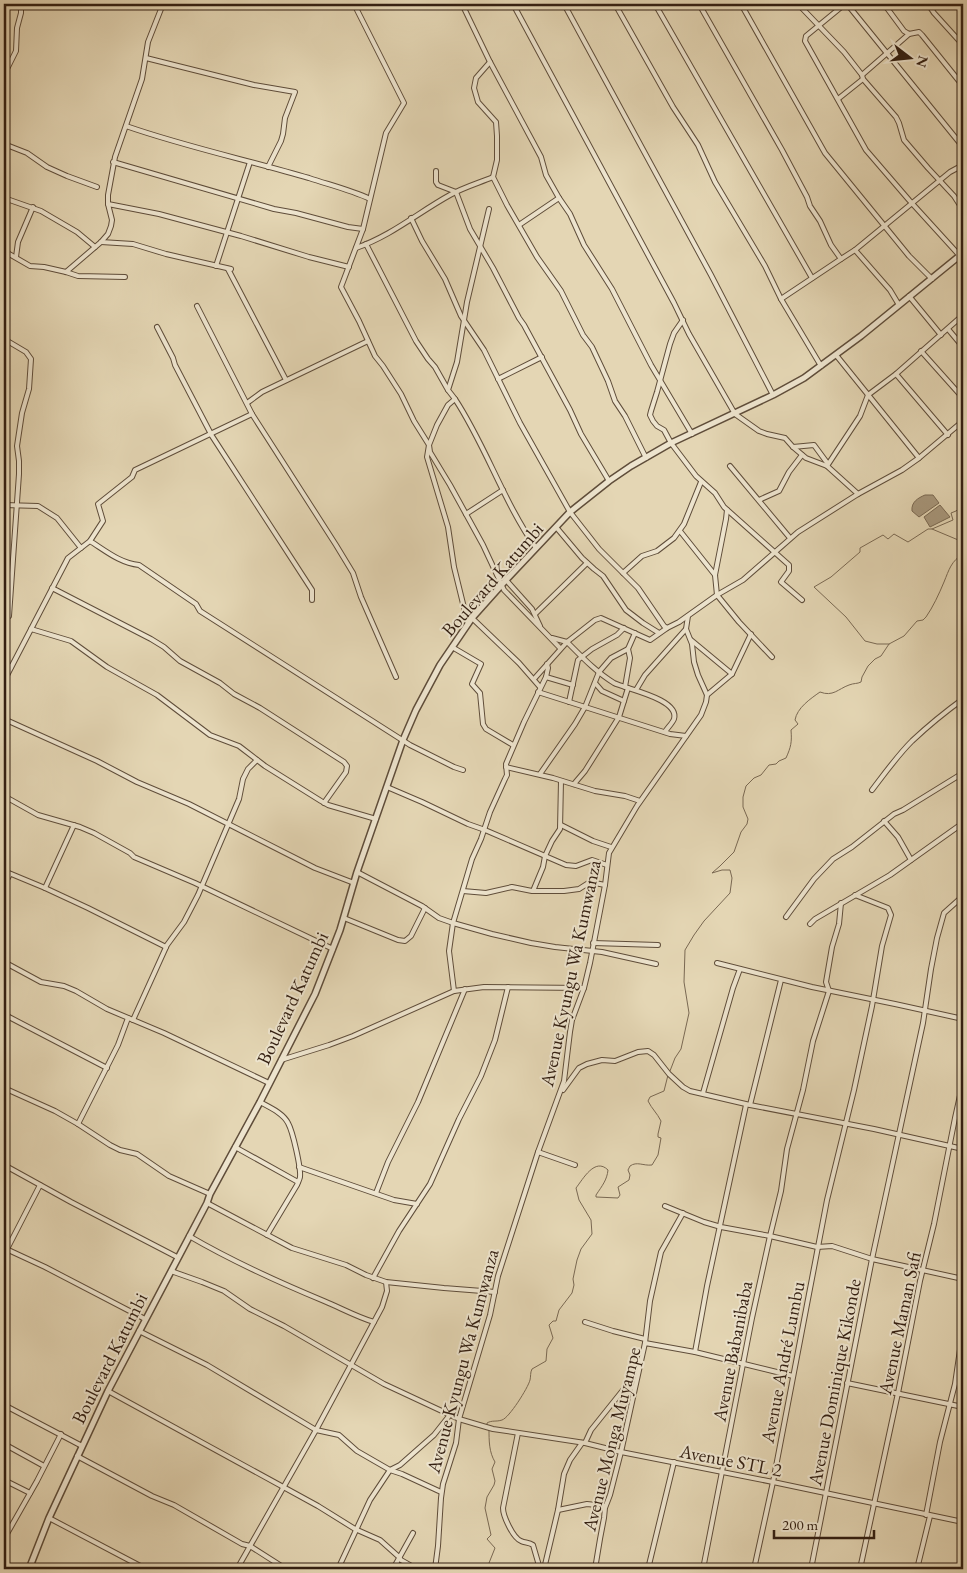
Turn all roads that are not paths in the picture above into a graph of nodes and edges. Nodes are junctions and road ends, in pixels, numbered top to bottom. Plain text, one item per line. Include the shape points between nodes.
1 (21, 4) edge
2 (163, 4) edge
3 (354, 4) edge
4 (462, 4) edge
5 (513, 4) edge
6 (564, 4) edge
7 (615, 4) edge
8 (655, 4) edge
9 (699, 4) edge
10 (741, 4) edge
11 (798, 4) edge
12 (846, 4) edge
13 (884, 4) edge
14 (928, 4) edge
15 (818, 26) junction
16 (909, 34) junction
17 (963, 45) edge
18 (887, 54) junction
19 (146, 58) junction
20 (490, 62) junction
21 (4, 75) edge
22 (862, 77) junction
23 (963, 86) edge
24 (838, 99) junction
25 (126, 126) junction
26 (4, 144) edge
27 (963, 147) edge
28 (114, 162) junction
29 (250, 162) junction
30 (963, 164) edge
31 (268, 167) junction
32 (436, 171) dead end
33 (493, 177) junction
34 (940, 181) junction
35 (97, 187) dead end
36 (456, 192) junction
37 (4, 198) edge
38 (238, 198) junction
39 (559, 198) junction
40 (370, 199) junction
41 (108, 204) junction
42 (912, 204) junction
43 (33, 208) junction
44 (489, 210) dead end
45 (963, 210) edge
46 (411, 218) junction
47 (519, 225) junction
48 (885, 226) junction
49 (363, 229) junction
50 (226, 233) junction
51 (101, 242) junction
52 (366, 244) junction
53 (480, 246) junction
54 (95, 247) junction
55 (356, 248) junction
56 (855, 250) junction
57 (4, 251) edge
58 (961, 254) edge
59 (16, 257) junction
60 (841, 259) junction
61 (216, 266) junction
62 (349, 267) junction
63 (66, 272) junction
64 (125, 277) dead end
65 (812, 278) junction
66 (932, 279) junction
67 (909, 296) junction
68 (781, 299) junction
69 (899, 305) junction
70 (197, 306) dead end
71 (963, 315) edge
72 (464, 320) junction
73 (683, 320) junction
74 (156, 328) dead end
75 (948, 329) junction
76 (941, 334) junction
77 (4, 339) edge
78 (368, 340) junction
79 (963, 347) edge
80 (921, 351) junction
81 (836, 355) junction
82 (542, 357) junction
83 (822, 366) junction
84 (896, 374) junction
85 (498, 379) junction
86 (286, 380) junction
87 (660, 381) junction
88 (448, 390) junction
89 (773, 395) junction
90 (868, 395) junction
91 (963, 398) edge
92 (455, 399) junction
93 (247, 403) junction
94 (252, 414) junction
95 (735, 414) junction
96 (963, 422) edge
97 (211, 434) junction
98 (692, 434) junction
99 (948, 435) junction
100 (671, 443) junction
101 (429, 445) junction
102 (793, 447) junction
103 (802, 455) junction
104 (646, 458) junction
105 (919, 458) junction
106 (827, 465) junction
107 (730, 466) dead end
108 (609, 481) junction
109 (700, 482) junction
110 (503, 490) junction
111 (858, 494) junction
112 (759, 500) junction
113 (4, 505) edge
114 (16, 505) junction
115 (727, 510) junction
116 (570, 512) junction
117 (732, 513) junction
118 (466, 514) junction
119 (726, 519) junction
120 (556, 527) junction
121 (680, 530) junction
122 (790, 538) junction
123 (90, 541) junction
124 (81, 548) junction
125 (536, 548) junction
126 (774, 552) junction
127 (587, 563) junction
128 (623, 573) junction
129 (715, 575) junction
130 (506, 580) junction
131 (501, 585) junction
132 (52, 588) junction
133 (717, 595) junction
134 (312, 600) dead end
135 (802, 600) dead end
136 (535, 614) junction
137 (8, 616) dead end
138 (688, 616) junction
139 (472, 618) junction
140 (468, 624) junction
141 (541, 628) junction
142 (624, 628) junction
143 (667, 628) junction
144 (31, 629) junction
145 (686, 629) junction
146 (634, 633) junction
147 (659, 633) junction
148 (751, 634) junction
149 (552, 638) junction
150 (691, 640) junction
151 (567, 642) junction
152 (452, 647) junction
153 (560, 648) junction
154 (628, 649) junction
155 (772, 657) dead end
156 (582, 658) junction
157 (4, 663) edge
158 (547, 664) junction
159 (11, 667) junction
160 (599, 672) junction
161 (732, 674) junction
162 (396, 677) dead end
163 (546, 677) junction
164 (534, 679) junction
165 (4, 681) edge
166 (595, 683) junction
167 (573, 685) junction
168 (627, 687) junction
169 (539, 689) junction
170 (636, 690) junction
171 (707, 695) junction
172 (963, 699) edge
173 (624, 701) junction
174 (569, 702) junction
175 (585, 707) junction
176 (619, 717) junction
177 (4, 719) edge
178 (665, 732) junction
179 (686, 736) junction
180 (403, 740) junction
181 (513, 746) junction
182 (257, 760) junction
183 (506, 767) junction
184 (464, 770) dead end
185 (963, 773) edge
186 (540, 774) junction
187 (561, 780) junction
188 (574, 784) junction
189 (387, 787) junction
190 (872, 790) dead end
191 (4, 796) edge
192 (640, 801) junction
193 (324, 803) junction
194 (376, 819) junction
195 (884, 822) junction
196 (963, 823) edge
197 (228, 824) junction
198 (74, 825) junction
199 (561, 825) junction
200 (485, 830) junction
201 (611, 848) junction
202 (545, 856) junction
203 (911, 860) junction
204 (607, 864) junction
205 (4, 871) edge
206 (357, 872) junction
207 (10, 874) junction
208 (354, 883) junction
209 (4, 885) edge
210 (605, 885) junction
211 (201, 886) junction
212 (45, 888) junction
213 (463, 891) junction
214 (533, 891) junction
215 (855, 895) junction
216 (963, 896) edge
217 (841, 903) junction
218 (425, 908) junction
219 (786, 917) dead end
220 (344, 918) junction
221 (454, 923) junction
222 (810, 924) dead end
223 (593, 943) junction
224 (658, 944) dead end
225 (166, 947) junction
226 (333, 949) junction
227 (591, 950) junction
228 (4, 962) edge
229 (717, 963) dead end
230 (656, 964) dead end
231 (740, 969) junction
232 (781, 980) junction
233 (508, 987) junction
234 (584, 988) junction
235 (465, 989) junction
236 (828, 990) junction
237 (454, 991) junction
238 (873, 1000) junction
239 (4, 1007) edge
240 (925, 1010) junction
241 (130, 1019) junction
242 (963, 1020) edge
243 (281, 1060) junction
244 (106, 1068) junction
245 (963, 1082) edge
246 (269, 1083) junction
247 (4, 1088) edge
248 (703, 1093) junction
249 (559, 1095) junction
250 (260, 1102) junction
251 (748, 1105) junction
252 (797, 1114) junction
253 (78, 1124) junction
254 (845, 1124) junction
255 (898, 1135) junction
256 (235, 1146) junction
257 (949, 1146) junction
258 (963, 1149) edge
259 (538, 1152) junction
260 (4, 1165) edge
261 (575, 1165) dead end
262 (299, 1167) junction
263 (298, 1182) junction
264 (40, 1185) junction
265 (376, 1193) junction
266 (210, 1194) junction
267 (207, 1203) junction
268 (416, 1204) junction
269 (666, 1206) dead end
270 (683, 1213) junction
271 (721, 1227) junction
272 (267, 1235) junction
273 (189, 1236) junction
274 (770, 1236) junction
275 (817, 1247) junction
276 (6, 1249) edge
277 (4, 1255) edge
278 (177, 1257) junction
279 (872, 1259) junction
280 (923, 1270) junction
281 (170, 1271) junction
282 (373, 1278) junction
283 (963, 1278) edge
284 (386, 1282) junction
285 (496, 1292) junction
286 (146, 1319) junction
287 (374, 1322) junction
288 (585, 1322) dead end
289 (963, 1329) edge
290 (139, 1331) junction
291 (645, 1341) junction
292 (695, 1352) junction
293 (744, 1363) junction
294 (350, 1365) junction
295 (793, 1376) junction
296 (848, 1383) junction
297 (635, 1387) junction
298 (108, 1391) junction
299 (898, 1393) junction
300 (949, 1404) junction
301 (4, 1405) edge
302 (963, 1407) edge
303 (449, 1416) junction
304 (459, 1419) junction
305 (316, 1430) junction
306 (518, 1433) junction
307 (61, 1434) junction
308 (584, 1443) junction
309 (4, 1444) edge
310 (82, 1446) junction
311 (621, 1452) junction
312 (77, 1456) junction
313 (674, 1462) junction
314 (44, 1466) junction
315 (390, 1470) junction
316 (722, 1472) junction
317 (4, 1480) edge
318 (773, 1482) junction
319 (283, 1486) junction
320 (441, 1492) junction
321 (30, 1493) junction
322 (826, 1494) junction
323 (874, 1504) junction
324 (605, 1506) junction
325 (560, 1509) junction
326 (928, 1515) junction
327 (49, 1518) junction
328 (963, 1522) edge
329 (355, 1530) junction
330 (412, 1533) dead end
331 (4, 1539) edge
332 (250, 1546) junction
333 (399, 1557) junction
334 (29, 1569) edge
335 (146, 1569) edge
336 (237, 1569) edge
337 (286, 1569) edge
338 (338, 1569) edge
339 (393, 1569) edge
340 (417, 1569) edge
341 (435, 1569) edge
342 (542, 1569) edge
343 (595, 1569) edge
344 (648, 1569) edge
345 (703, 1569) edge
346 (754, 1569) edge
347 (811, 1569) edge
348 (860, 1569) edge
349 (917, 1569) edge

1 - 21 street via 16,52
2 - 19 street via 148,42
3 - 40 street via 404,103 386,133
4 - 20 street
5 - 73 street
6 - 89 street
7 - 68 street via 698,145
8 - 65 street
9 - 60 street
10 - 48 street via 825,153
11 - 15 street
12 - 15 street
12 - 18 street
13 - 16 street
14 - 17 street
15 - 22 street via 844,52
15 - 24 street via 805,37 805,41
16 - 18 street
16 - 23 street via 919,32
18 - 22 street
18 - 27 street
19 - 25 street
19 - 31 street via 295,92 285,118 284,134
20 - 33 street via 476,78 474,88 478,102 496,122 497,160
20 - 39 street via 541,156 544,171
22 - 24 street
22 - 34 street via 896,117 904,140
24 - 42 street via 866,150
25 - 28 street
25 - 29 street
26 - 35 street via 27,153 47,167
28 - 38 street
28 - 41 street
29 - 31 street
29 - 38 street
30 - 34 street
31 - 40 street
32 - 36 street via 438,185
33 - 36 street
33 - 47 street
34 - 42 street
34 - 45 street
36 - 46 street
36 - 53 street
37 - 43 street
38 - 49 street
38 - 50 street
39 - 47 street
39 - 87 street
40 - 49 street
41 - 50 street
41 - 51 street via 112,214 111,226
42 - 48 street
42 - 58 street
43 - 54 street via 77,232
43 - 59 street via 18,242
44 - 53 street
46 - 52 street
46 - 72 street
47 - 104 street via 592,347 615,401
48 - 56 street
48 - 66 street via 908,256
49 - 55 street
50 - 61 street
50 - 62 street
51 - 54 street
51 - 61 street via 133,244
52 - 55 street
52 - 88 street via 416,341
53 - 72 street
53 - 82 street
54 - 63 street
55 - 62 street
56 - 60 street
56 - 69 street
57 - 59 street
58 - 66 street, Boulevard Katumbi
59 - 63 street via 30,266
60 - 65 street
61 - 86 street via 230,269
62 - 78 street via 341,287
63 - 64 street via 84,277
65 - 68 street
66 - 67 street, Boulevard Katumbi
67 - 69 street, Boulevard Katumbi
67 - 76 street
68 - 83 street
69 - 81 street, Boulevard Katumbi
70 - 93 street
71 - 75 street
72 - 85 street
72 - 88 street
73 - 87 street via 674,333
73 - 95 street
74 - 97 street
75 - 76 street
75 - 79 street
76 - 80 street
77 - 114 street via 26,352 31,360 29,390 17,446
78 - 86 street
78 - 101 street
80 - 84 street
80 - 91 street
81 - 83 street, Boulevard Katumbi
81 - 90 street
82 - 85 street
82 - 108 street
83 - 89 street, Boulevard Katumbi
84 - 90 street
84 - 99 street
85 - 116 street
86 - 93 street
87 - 98 street
87 - 100 street via 650,415
88 - 92 street
89 - 95 street, Boulevard Katumbi
90 - 105 street
90 - 106 street via 855,425
92 - 101 street via 444,412
92 - 110 street
93 - 94 street
94 - 97 street
94 - 162 street via 352,573
95 - 98 street, Boulevard Katumbi
95 - 102 street via 759,431 786,438
96 - 99 street
97 - 123 street via 135,470 132,477 98,504 103,521
97 - 134 street via 312,590
98 - 100 street, Boulevard Katumbi
99 - 105 street
100 - 104 street, Boulevard Katumbi
100 - 109 street
101 - 118 street
101 - 140 street via 428,457 448,527
102 - 103 street
102 - 106 street via 814,445
103 - 106 street
103 - 112 street via 779,491
104 - 108 street, Boulevard Katumbi
105 - 111 street
106 - 111 street
107 - 112 street
108 - 116 street, Boulevard Katumbi
109 - 115 street via 715,493
109 - 121 street
110 - 118 street
110 - 125 street
111 - 122 street
112 - 122 street
113 - 114 street
114 - 124 street via 38,506 57,518
114 - 137 street
115 - 117 street
115 - 119 street
116 - 120 street, Boulevard Katumbi
116 - 128 street
117 - 119 street
117 - 126 street
118 - 131 street
119 - 129 street
120 - 125 street, Boulevard Katumbi
120 - 127 street
121 - 128 street via 657,551 642,556
121 - 129 street
122 - 126 street
123 - 124 street
123 - 180 street via 123,562 139,565 196,604 200,611
124 - 132 street via 68,558
125 - 130 street, Boulevard Katumbi
126 - 133 street via 743,580
126 - 135 street via 790,567 781,582
127 - 136 street
127 - 147 street via 604,576 626,610
128 - 143 street
129 - 133 street
130 - 131 street, Boulevard Katumbi
130 - 136 street
131 - 139 street, Boulevard Katumbi
131 - 141 street
132 - 144 street
132 - 193 street via 151,639 180,661 220,682 344,762 346,772
133 - 138 street
133 - 148 street
136 - 141 street
138 - 143 street
138 - 145 street
139 - 140 street, Boulevard Katumbi
139 - 164 street
140 - 152 street, Boulevard Katumbi
141 - 149 street
142 - 146 street
142 - 151 street via 601,618
142 - 156 street
143 - 147 street
144 - 159 street
144 - 182 street via 71,641 107,667 157,695 210,735 240,746
145 - 150 street
145 - 170 street via 645,675
146 - 147 street via 650,640
146 - 154 street
148 - 155 street
148 - 161 street
149 - 151 street
149 - 153 street
150 - 161 street
150 - 171 street via 698,675
151 - 153 street
151 - 156 street
152 - 180 street, Boulevard Katumbi via 423,695
152 - 181 street via 481,664 472,684 480,693 483,724 490,733
153 - 158 street
154 - 160 street via 611,658
154 - 168 street
156 - 160 street
156 - 167 street via 576,662
157 - 159 street
158 - 163 street
158 - 164 street
159 - 165 street
160 - 166 street
160 - 168 street
161 - 171 street
163 - 167 street
163 - 169 street
164 - 169 street
166 - 173 street via 602,691
166 - 175 street
167 - 174 street
168 - 170 street
168 - 173 street
169 - 174 street
169 - 181 street
170 - 178 street via 654,696 671,708 674,719
171 - 179 street, Avenue Kyungu Wa Kumwanza via 705,708
172 - 190 street via 912,741
173 - 176 street
174 - 175 street
175 - 176 street
175 - 186 street
176 - 178 street
176 - 188 street
177 - 197 street
178 - 179 street
179 - 192 street, Avenue Kyungu Wa Kumwanza
180 - 184 street
180 - 189 street, Boulevard Katumbi
181 - 183 street
182 - 193 street
182 - 197 street via 243,780 240,799
183 - 186 street
183 - 200 street via 506,779
185 - 195 street
186 - 187 street
187 - 188 street
187 - 199 street
188 - 192 street
189 - 194 street, Boulevard Katumbi
189 - 200 street
191 - 198 street via 38,815
192 - 201 street, Avenue Kyungu Wa Kumwanza
193 - 194 street
194 - 206 street, Boulevard Katumbi
195 - 203 street
195 - 219 street via 833,860 814,879
196 - 203 street
197 - 208 street via 307,864
197 - 211 street
198 - 211 street via 94,832 134,857
198 - 212 street
199 - 201 street
199 - 202 street
200 - 202 street
200 - 213 street
201 - 204 street, Avenue Kyungu Wa Kumwanza
202 - 204 street via 572,866 592,860
202 - 214 street
203 - 215 street
204 - 210 street, Avenue Kyungu Wa Kumwanza
205 - 207 street
206 - 208 street, Boulevard Katumbi
206 - 218 street
207 - 209 street
207 - 212 street
208 - 220 street, Boulevard Katumbi
210 - 214 street via 590,882 579,889
210 - 223 street, Avenue Kyungu Wa Kumwanza
211 - 225 street via 184,922
211 - 226 street
212 - 225 street
213 - 214 street via 486,893 512,887
213 - 221 street
215 - 217 street
215 - 238 street, Avenue André Lumbu via 888,908 891,915
216 - 240 street, Avenue Dominique Kikonde via 944,913
217 - 222 street
217 - 236 street, Avenue Babanibaba via 826,982
218 - 220 street via 411,936 405,941
218 - 221 street
220 - 226 street, Boulevard Katumbi
221 - 227 street via 531,943
221 - 237 street via 449,951
223 - 224 street
223 - 227 street, Avenue Kyungu Wa Kumwanza
225 - 241 street
226 - 243 street, Boulevard Katumbi via 315,994
227 - 230 street
227 - 234 street, Avenue Kyungu Wa Kumwanza
228 - 241 street via 41,982 76,991
229 - 231 street
231 - 232 street
231 - 248 street
232 - 236 street
232 - 251 street
233 - 234 street
233 - 235 street
233 - 268 street via 495,1040 483,1071 430,1184
234 - 249 street, Avenue Kyungu Wa Kumwanza via 572,1020 566,1073
235 - 237 street
235 - 265 street
236 - 238 street
236 - 252 street, Avenue Babanibaba
237 - 243 street via 353,1036
238 - 240 street
238 - 254 street, Avenue André Lumbu
239 - 244 street via 9,1017
240 - 242 street
240 - 255 street, Avenue Dominique Kikonde
241 - 244 street
241 - 246 street
243 - 246 street, Boulevard Katumbi
244 - 253 street
245 - 257 street, Avenue Maman Safi
246 - 250 street, Boulevard Katumbi
247 - 253 street
248 - 249 street via 683,1087 648,1051 615,1061 587,1064 579,1068
248 - 251 street
249 - 259 street, Avenue Kyungu Wa Kumwanza
250 - 256 street, Boulevard Katumbi
250 - 262 street via 288,1122
251 - 252 street
251 - 271 street
252 - 254 street
252 - 274 street, Avenue Babanibaba
253 - 266 street via 110,1145 137,1154 169,1176
254 - 255 street
254 - 275 street, Avenue André Lumbu
255 - 257 street
255 - 279 street, Avenue Dominique Kikonde
256 - 263 street
256 - 266 street, Boulevard Katumbi
257 - 258 street
257 - 280 street, Avenue Maman Safi
259 - 261 street
259 - 285 street, Avenue Kyungu Wa Kumwanza via 498,1276
260 - 264 street
262 - 263 street
262 - 265 street
263 - 272 street
264 - 276 street
264 - 278 street
265 - 268 street
266 - 267 street, Boulevard Katumbi
267 - 272 street
267 - 273 street, Boulevard Katumbi
268 - 282 street
269 - 270 street
270 - 271 street
270 - 291 street via 661,1252
271 - 274 street
271 - 292 street
272 - 282 street via 292,1248 346,1265
273 - 278 street, Boulevard Katumbi
273 - 287 street via 284,1284
274 - 275 street
274 - 293 street, Avenue Babanibaba
275 - 279 street via 832,1246
275 - 295 street, Avenue André Lumbu
276 - 277 street
276 - 286 street
278 - 281 street, Boulevard Katumbi
279 - 280 street
279 - 296 street, Avenue Dominique Kikonde
280 - 283 street
280 - 299 street, Avenue Maman Safi
281 - 286 street, Boulevard Katumbi
281 - 294 street via 224,1291
282 - 284 street
284 - 285 street
284 - 287 street via 382,1308
285 - 304 street, Avenue Kyungu Wa Kumwanza
286 - 290 street, Boulevard Katumbi
287 - 294 street
288 - 291 street
289 - 300 street
290 - 298 street, Boulevard Katumbi
290 - 305 street via 206,1365
291 - 292 street, Avenue Monga Muyampe
291 - 297 street, Avenue Monga Muyampe
292 - 293 street, Avenue Monga Muyampe
293 - 295 street, Avenue Monga Muyampe
293 - 316 street, Avenue Babanibaba
294 - 303 street
294 - 305 street
295 - 318 street, Avenue André Lumbu
296 - 299 street
296 - 322 street, Avenue Dominique Kikonde
297 - 308 street via 623,1390
297 - 311 street, Avenue Monga Muyampe
298 - 310 street, Boulevard Katumbi
298 - 319 street
299 - 300 street
299 - 323 street, Avenue Maman Safi
300 - 302 street
300 - 326 street
301 - 307 street
303 - 304 street
303 - 315 street via 434,1435
304 - 306 street, Avenue STL 2
304 - 320 street, Avenue Kyungu Wa Kumwanza via 456,1443
305 - 315 street via 339,1435 357,1451
305 - 319 street
306 - 308 street, Avenue STL 2
306 - 342 street via 502,1508 512,1532 518,1539 533,1545
307 - 310 street
307 - 314 street
308 - 311 street, Avenue STL 2
308 - 325 street via 566,1466
309 - 314 street
310 - 312 street, Boulevard Katumbi
311 - 313 street, Avenue STL 2
311 - 324 street, Avenue Monga Muyampe
312 - 327 street, Boulevard Katumbi
312 - 332 street
313 - 316 street, Avenue STL 2
313 - 344 street
314 - 321 street
315 - 320 street
315 - 329 street
316 - 318 street, Avenue STL 2
316 - 345 street, Avenue Babanibaba
317 - 321 street
318 - 322 street, Avenue STL 2
318 - 346 street, Avenue André Lumbu
319 - 329 street
319 - 332 street
320 - 341 street, Avenue Kyungu Wa Kumwanza
321 - 331 street
322 - 323 street, Avenue STL 2
322 - 347 street, Avenue Dominique Kikonde
323 - 326 street, Avenue STL 2
323 - 348 street, Avenue Maman Safi
324 - 325 street via 587,1504
324 - 343 street, Avenue Monga Muyampe
325 - 342 street
326 - 328 street, Avenue STL 2
326 - 349 street
327 - 334 street, Boulevard Katumbi
327 - 335 street
329 - 333 street via 380,1540
329 - 338 street
330 - 333 street
332 - 336 street
332 - 337 street
333 - 339 street
333 - 340 street

